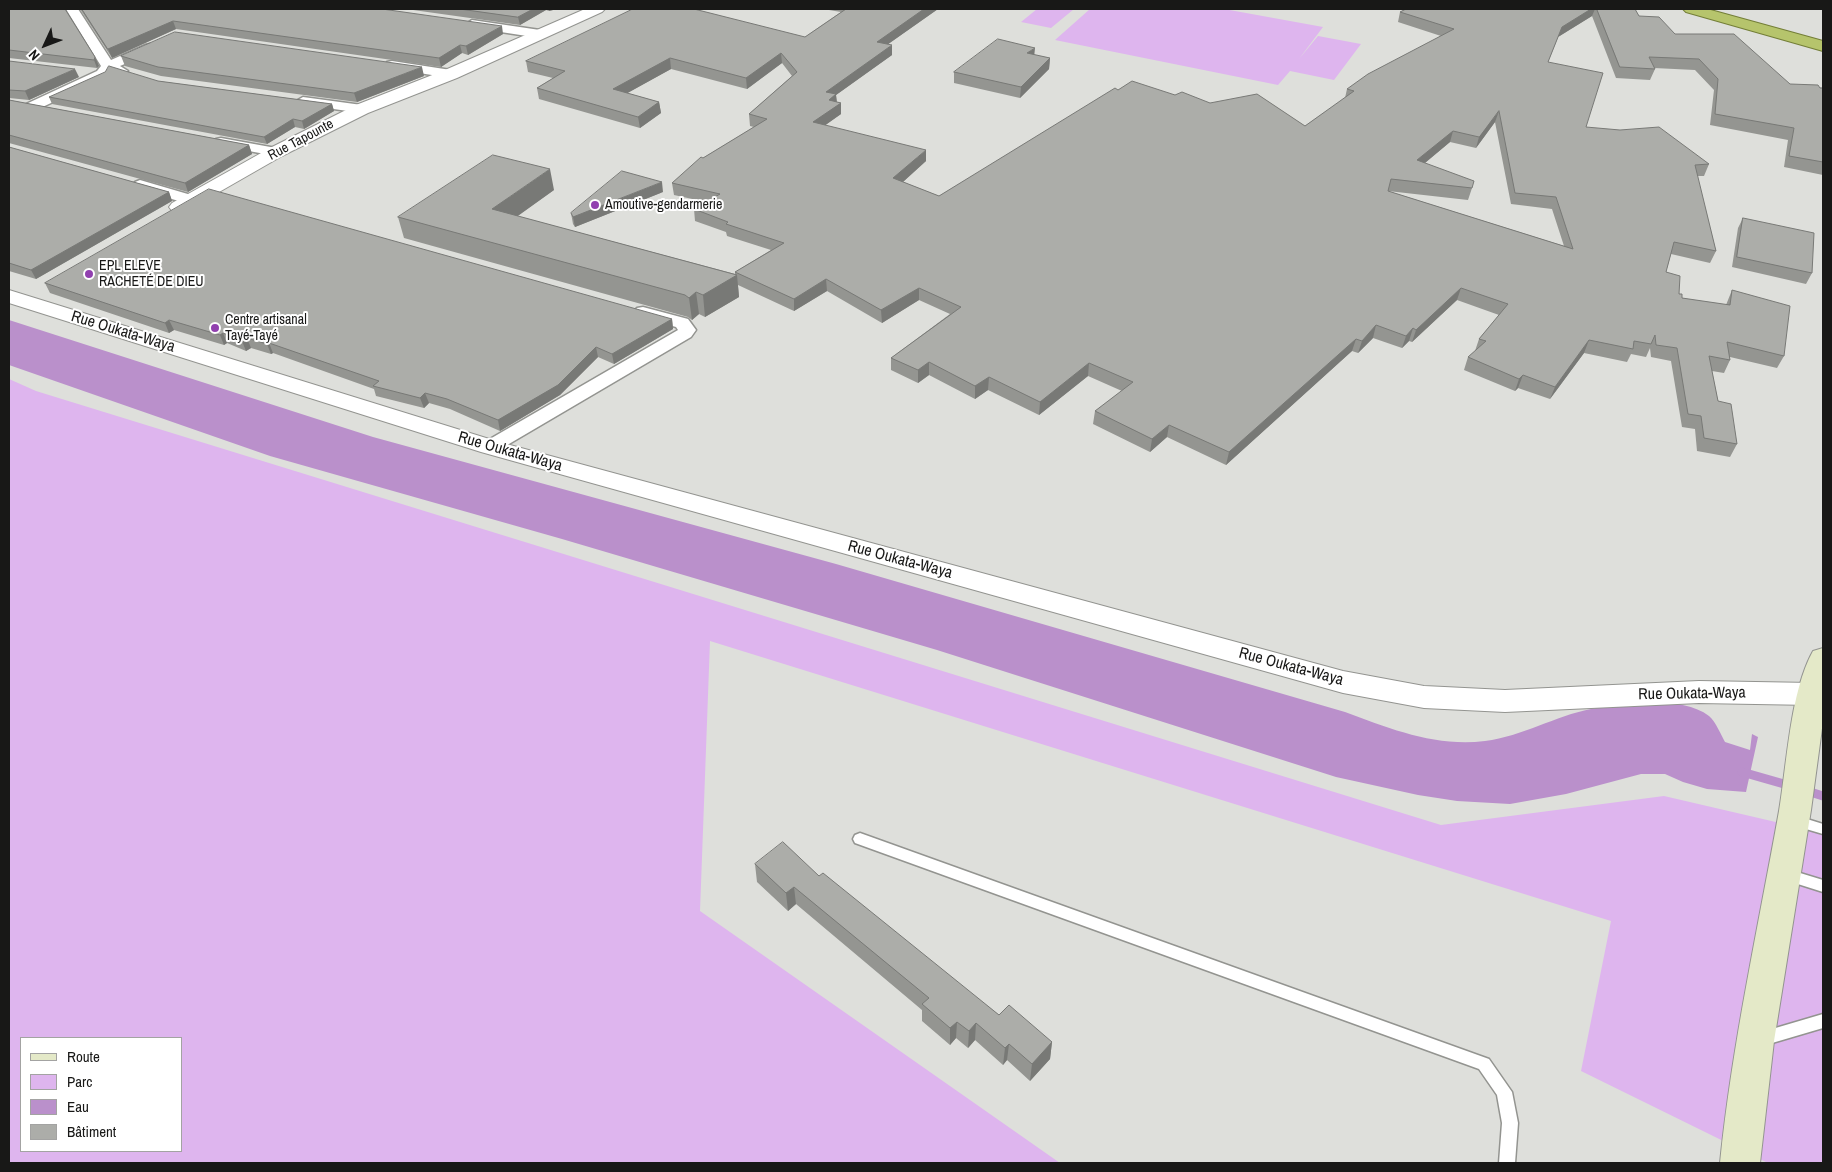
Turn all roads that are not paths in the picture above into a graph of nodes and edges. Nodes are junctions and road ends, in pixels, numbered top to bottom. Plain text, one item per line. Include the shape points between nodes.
1 (72, 9) edge
2 (597, 9) edge
3 (1691, 9) edge
4 (1734, 9) edge
5 (455, 21) edge
6 (540, 34) junction
7 (1823, 34) edge
8 (160, 44) edge
9 (1823, 46) edge
10 (383, 64) edge
11 (105, 70) junction
12 (73, 72) edge
13 (452, 74) junction
14 (133, 76) edge
15 (285, 98) edge
16 (16, 104) edge
17 (31, 107) junction
18 (362, 109) junction
19 (51, 111) edge
20 (208, 140) edge
21 (276, 152) junction
22 (124, 181) edge
23 (209, 191) junction
24 (228, 196) edge
25 (192, 200) junction
26 (168, 214) edge
27 (22, 295) edge
28 (626, 307) edge
29 (490, 447) junction
30 (1823, 659) edge
31 (1812, 694) junction
32 (1808, 824) edge
33 (860, 839) dead end
34 (1783, 874) junction
35 (1823, 886) edge
36 (1823, 1021) edge
37 (1755, 1041) junction
38 (1507, 1163) edge
39 (1740, 1163) edge

1 - 11 street
2 - 6 street, Rue Tapounte
3 - 9 highway
4 - 7 highway
5 - 6 street
6 - 13 street, Rue Tapounte
8 - 11 street
10 - 13 street
11 - 12 street
11 - 14 street
11 - 17 street
13 - 18 street, Rue Tapounte
15 - 18 street
16 - 17 street
17 - 19 street
18 - 21 street, Rue Tapounte
20 - 21 street
21 - 23 street, Rue Tapounte
22 - 25 street
23 - 24 street
23 - 25 street, Rue Tapounte
25 - 26 street, Rue Tapounte
27 - 29 street, Rue Oukata-Waya
28 - 29 street via 682,322 687,330
29 - 31 street, Rue Oukata-Waya via 1343,682 1424,698 1504,701 1699,692
30 - 31 main road
31 - 32 main road via 1800,766
32 - 34 main road
33 - 38 lane via 1484,1064 1504,1092 1510,1123
34 - 35 lane
34 - 37 main road
36 - 37 lane
37 - 39 main road

